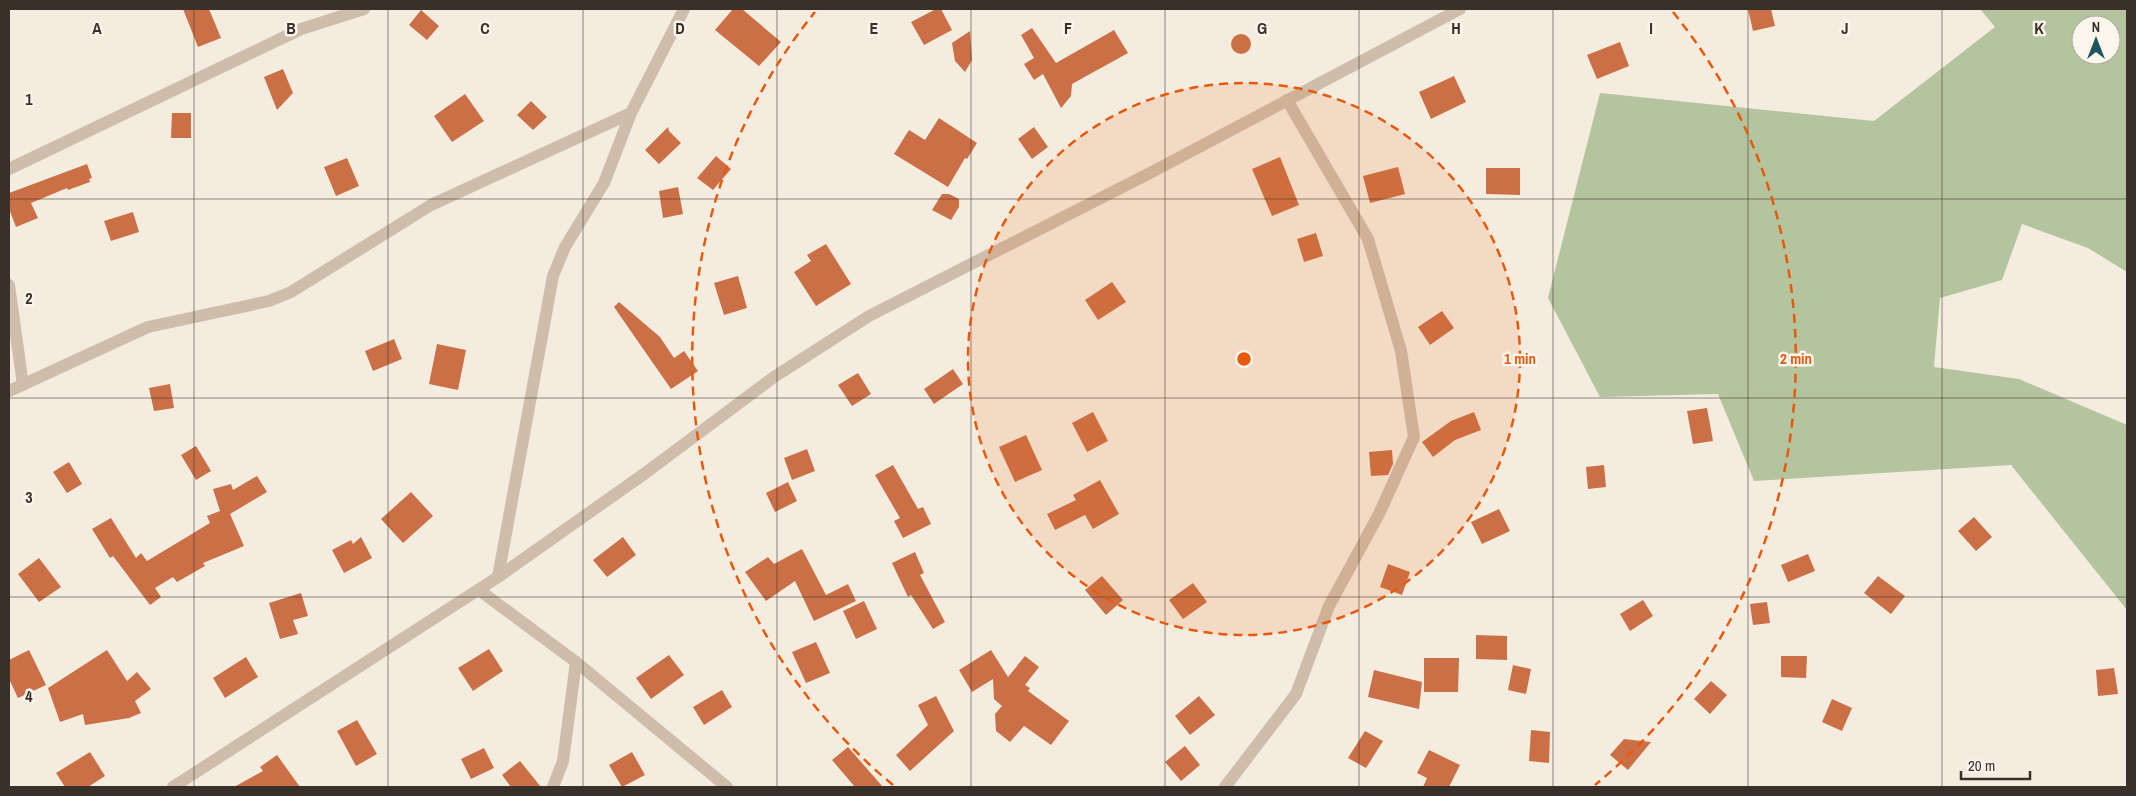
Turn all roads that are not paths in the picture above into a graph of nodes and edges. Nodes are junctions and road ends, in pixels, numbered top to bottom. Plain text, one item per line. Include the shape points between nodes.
1 (364, 9) edge
2 (684, 9) edge
3 (1460, 9) edge
4 (1287, 100) junction
5 (631, 113) junction
6 (9, 169) edge
7 (9, 285) edge
8 (23, 385) junction
9 (9, 392) edge
10 (498, 577) junction
11 (479, 590) junction
12 (576, 662) junction
13 (173, 787) edge
14 (553, 787) edge
15 (727, 787) edge
16 (1225, 787) edge

1 - 6 street via 301,29
2 - 5 street
3 - 4 street
4 - 10 street via 869,316 774,378
4 - 16 street via 1368,239 1401,351 1414,437 1379,514 1329,606 1296,694
5 - 8 street via 431,205 291,292 269,301 148,327
5 - 10 street via 604,183 564,246 553,276
7 - 8 street
8 - 9 street
10 - 11 street
11 - 12 street
11 - 13 street
12 - 14 street via 563,761
12 - 15 street

